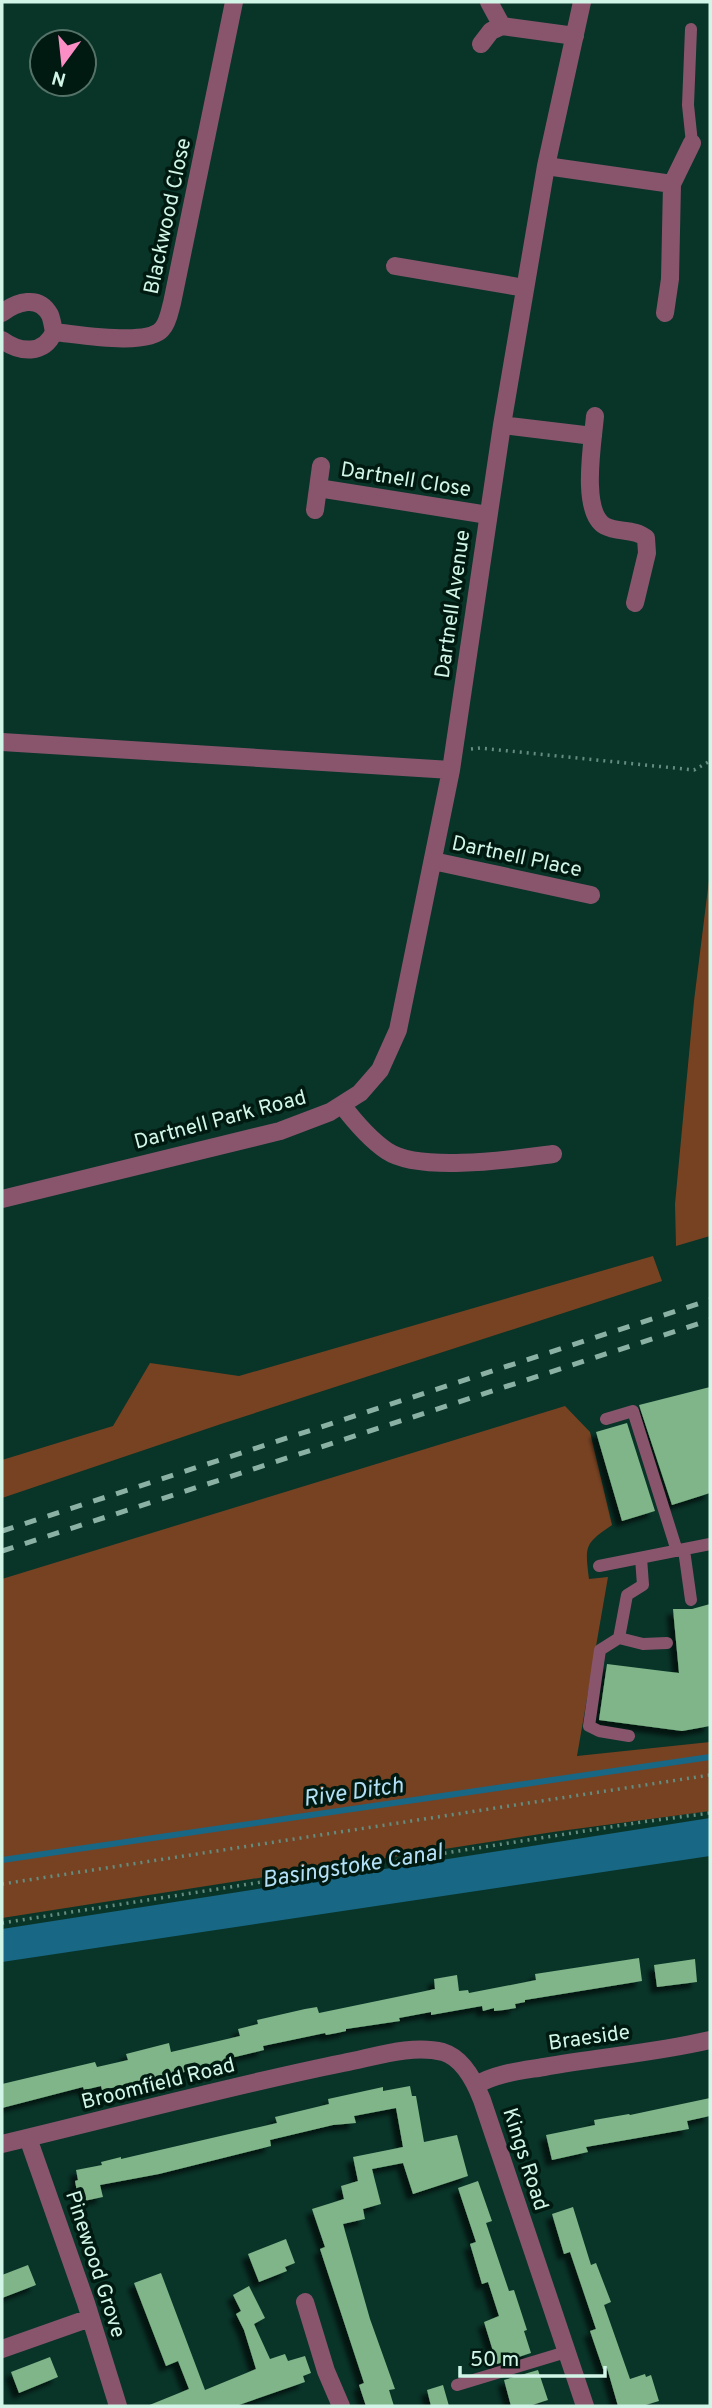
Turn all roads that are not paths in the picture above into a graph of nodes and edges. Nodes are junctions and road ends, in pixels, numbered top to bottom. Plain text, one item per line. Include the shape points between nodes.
1 (234, 2) edge
2 (489, 2) edge
3 (582, 2) edge
4 (502, 26) junction
5 (691, 29) dead end
6 (575, 36) junction
7 (481, 44) dead end
8 (692, 144) joint
9 (546, 166) junction
10 (672, 184) junction
11 (441, 254) dead end
12 (395, 266) dead end
13 (437, 273) junction
14 (524, 288) junction
15 (2, 313) edge
16 (665, 313) dead end
17 (54, 332) junction
18 (2, 340) edge
19 (595, 416) dead end
20 (502, 425) junction
21 (593, 436) junction
22 (321, 466) dead end
23 (318, 488) junction
24 (315, 510) dead end
25 (488, 515) junction
26 (635, 603) dead end
27 (2, 742) edge
28 (452, 770) junction
29 (433, 861) junction
30 (590, 895) dead end
31 (342, 1105) junction
32 (553, 1154) dead end
33 (2, 1199) edge
34 (606, 1419) dead end
35 (710, 1544) edge
36 (680, 1550) junction
37 (641, 1558) junction
38 (600, 1566) dead end
39 (691, 1600) dead end
40 (619, 1638) junction
41 (667, 1643) dead end
42 (629, 1736) dead end
43 (710, 2040) edge
44 (326, 2067) joint
45 (476, 2085) junction
46 (28, 2138) junction
47 (2, 2144) edge
48 (305, 2302) dead end
49 (90, 2318) junction
50 (2, 2349) edge
51 (566, 2352) junction
52 (457, 2385) dead end
53 (118, 2406) edge
54 (341, 2406) edge
55 (584, 2406) edge

1 - 17 street, Blackwood Close via 163,328 152,336 132,338
2 - 4 street
3 - 6 street, Dartnell Avenue
4 - 6 street
4 - 7 street
5 - 8 lane via 688,105
6 - 9 street, Dartnell Avenue
8 - 10 street
9 - 10 street
9 - 14 street, Dartnell Avenue
10 - 16 street
11 - 13 street
12 - 13 street
13 - 14 street
14 - 20 street, Dartnell Avenue
15 - 17 street via 26,301 40,305 50,314
17 - 18 street via 44,346 34,350
19 - 21 street
20 - 21 street
20 - 25 street, Dartnell Avenue
21 - 26 street via 591,502 595,517 606,527 646,538
22 - 23 street, Dartnell Close
23 - 24 street, Dartnell Close
23 - 25 street, Dartnell Close
25 - 28 street, Dartnell Avenue
27 - 28 street
28 - 29 street, Dartnell Park Road
29 - 30 street, Dartnell Place
29 - 31 street, Dartnell Park Road via 398,1030 380,1070
31 - 32 street via 360,1129 389,1153 420,1161 489,1162
31 - 33 street, Dartnell Park Road via 280,1131
34 - 36 lane via 633,1411
35 - 36 lane
36 - 37 lane
36 - 39 lane
37 - 38 lane
37 - 40 lane via 643,1585 627,1595
40 - 41 lane
40 - 42 lane via 600,1650 589,1726
43 - 45 street, Braeside via 502,2074
44 - 45 street, Kings Road via 420,2049 452,2056
44 - 46 street, Broomfield Road
45 - 51 street, Kings Road
46 - 47 street, Broomfield Road
46 - 49 street, Pinewood Grove
48 - 54 street
49 - 50 street
49 - 53 street, Pinewood Grove
51 - 52 lane
51 - 55 street, Kings Road

